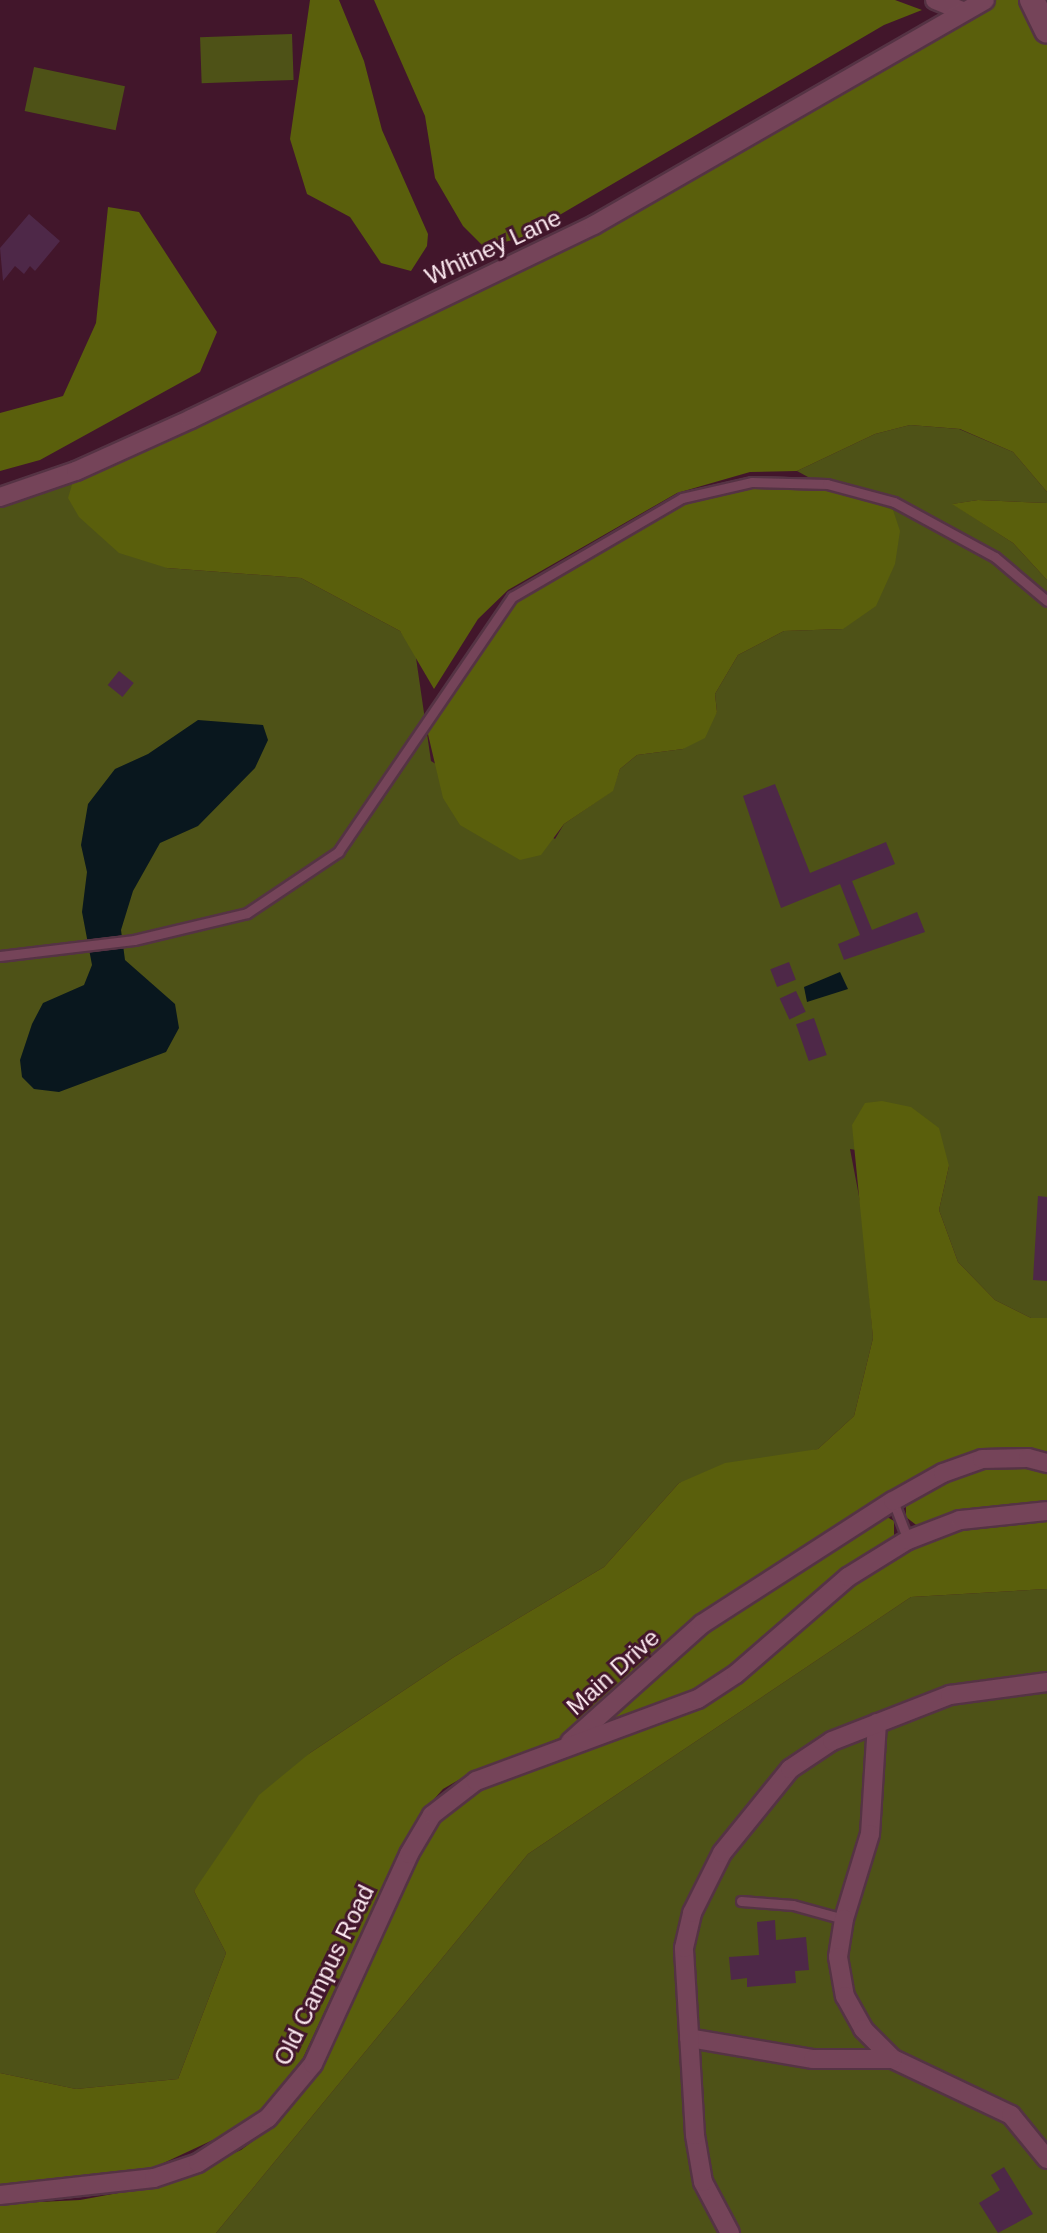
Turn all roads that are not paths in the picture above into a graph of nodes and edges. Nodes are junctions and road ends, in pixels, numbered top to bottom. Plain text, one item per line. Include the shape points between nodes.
1 (935, 0) edge
2 (985, 0) edge
3 (962, 11) junction
4 (0, 497) edge
5 (1047, 601) edge
6 (0, 956) edge
7 (1047, 1463) edge
8 (893, 1501) junction
9 (1047, 1511) edge
10 (908, 1540) junction
11 (1047, 1682) edge
12 (877, 1723) junction
13 (565, 1747) junction
14 (741, 1901) dead end
15 (844, 1919) junction
16 (689, 2038) junction
17 (893, 2059) junction
18 (1047, 2159) edge
19 (0, 2195) edge
20 (730, 2233) edge

1 - 3 street
2 - 3 street, Whitney Lane
3 - 4 street, Whitney Lane via 594,225 191,419 76,471
5 - 6 lane via 995,557 894,502 812,483 752,482 682,498 512,597 338,852 247,913 134,940
7 - 8 street, Main Drive via 982,1459
8 - 10 lane
8 - 13 street, Main Drive via 702,1624
9 - 10 street, Main Drive via 960,1520
10 - 13 street, Main Drive via 848,1577 736,1674 698,1699
11 - 12 street via 950,1695
12 - 15 street via 870,1834
12 - 16 street via 832,1741 790,1769 722,1853 685,1936
13 - 19 street, Old Campus Road via 476,1781 432,1815 313,2064 268,2118 198,2163 154,2178
14 - 15 lane via 793,1905
15 - 17 street via 838,1957 845,1996 863,2029
16 - 17 street via 827,2061
16 - 20 street via 703,2182
17 - 18 street via 1011,2115

